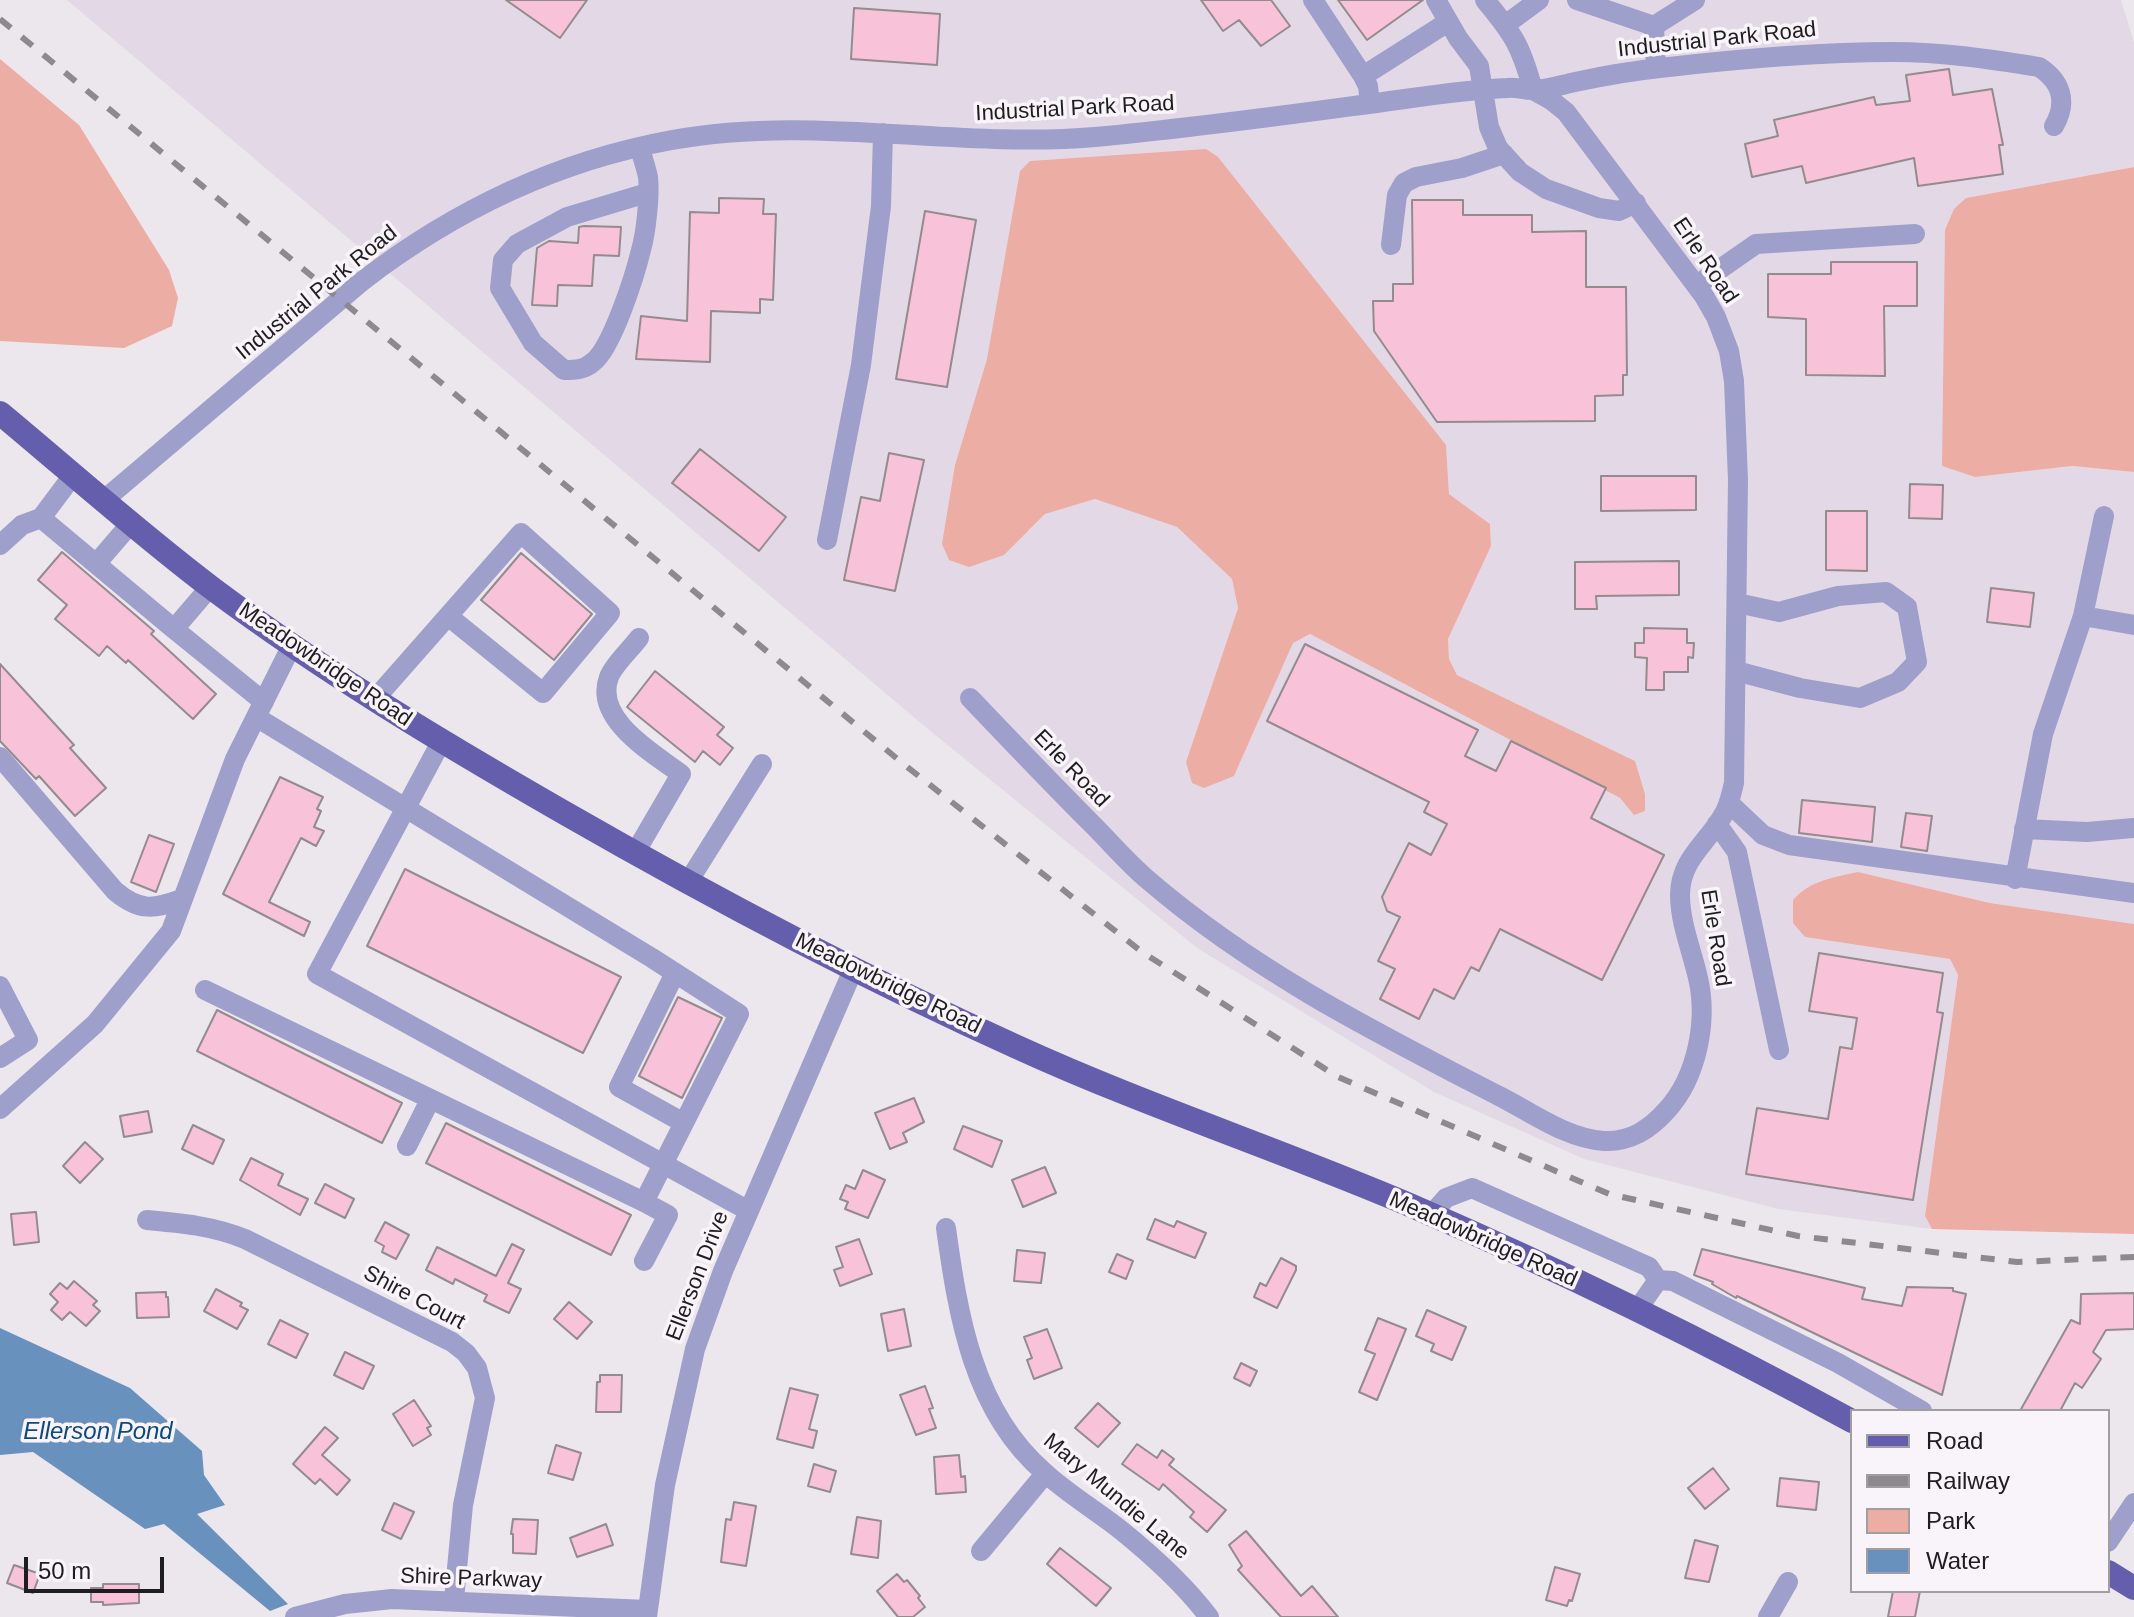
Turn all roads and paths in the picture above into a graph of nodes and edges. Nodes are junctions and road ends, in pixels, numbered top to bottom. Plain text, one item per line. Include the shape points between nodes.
1 (1313, 0) edge
2 (1436, 0) edge
3 (1485, 0) edge
4 (1539, 0) edge
5 (1577, 0) edge
6 (1695, 0) edge
7 (1448, 22) junction
8 (1505, 25) junction
9 (1654, 26) junction
10 (1656, 68) junction
11 (1363, 76) junction
12 (1483, 90) junction
13 (1533, 90) junction
14 (1370, 104) junction
15 (2054, 126) dead end
16 (883, 133) junction
17 (640, 147) junction
18 (1504, 154) junction
19 (647, 193) junction
20 (1636, 203) junction
21 (1915, 234) dead end
22 (1391, 245) dead end
23 (1697, 285) junction
24 (0, 413) edge
25 (74, 474) junction
26 (104, 500) junction
27 (2104, 516) dead end
28 (41, 518) junction
29 (132, 522) junction
30 (827, 540) dead end
31 (0, 545) edge
32 (96, 564) junction
33 (210, 587) junction
34 (1737, 603) junction
35 (448, 616) junction
36 (2083, 616) junction
37 (2134, 625) edge
38 (174, 629) junction
39 (639, 638) dead end
40 (292, 645) junction
41 (1736, 671) junction
42 (970, 698) dead end
43 (374, 700) junction
44 (260, 710) junction
45 (441, 742) junction
46 (0, 757) edge
47 (762, 764) dead end
48 (1729, 803) junction
49 (405, 810) junction
50 (1717, 824) junction
51 (2134, 828) edge
52 (2024, 829) junction
53 (635, 853) junction
54 (2015, 879) junction
55 (688, 882) junction
56 (2134, 893) edge
57 (182, 899) junction
58 (853, 970) junction
59 (675, 973) junction
60 (0, 986) edge
61 (205, 990) dead end
62 (1779, 1050) dead end
63 (0, 1058) edge
64 (430, 1100) junction
65 (2, 1102) edge
66 (684, 1123) junction
67 (407, 1146) dead end
68 (664, 1164) junction
69 (644, 1202) junction
70 (749, 1211) junction
71 (1431, 1215) junction
72 (147, 1220) dead end
73 (946, 1228) dead end
74 (644, 1261) dead end
75 (1658, 1280) junction
76 (1637, 1310) junction
77 (1918, 1409) edge
78 (1850, 1420) edge
79 (1045, 1474) junction
80 (2134, 1503) edge
81 (2110, 1539) edge
82 (981, 1551) dead end
83 (2110, 1573) edge
84 (1788, 1582) dead end
85 (2134, 1588) edge
86 (454, 1600) junction
87 (647, 1614) edge
88 (295, 1617) edge
89 (1209, 1617) edge
90 (1768, 1617) edge

1 - 11 street
2 - 7 street
3 - 8 street
4 - 8 street
5 - 9 street
6 - 9 street
7 - 11 street
7 - 12 street via 1479,66
8 - 13 street via 1522,53
9 - 10 street
10 - 13 street, Industrial Park Road
10 - 15 street, Industrial Park Road via 1894,52 1994,60 2039,67 2050,74 2062,96
11 - 14 street
12 - 13 street, Industrial Park Road
12 - 14 street, Industrial Park Road
12 - 18 street via 1489,127
13 - 20 street, Erle Road via 1566,112
14 - 16 street, Industrial Park Road via 1093,137 970,140
16 - 17 street, Industrial Park Road via 765,131
16 - 30 street via 881,206 863,351
17 - 19 street
17 - 26 street, Industrial Park Road via 496,196 401,252
18 - 20 street via 1546,189 1619,211
18 - 22 street via 1404,183 1397,195
19 - 19 street via 643,247 611,336 596,361 581,370 564,370 533,343 500,288 503,260 517,244 567,217
20 - 23 street, Erle Road
21 - 23 street via 1756,244
23 - 34 street, Erle Road via 1716,317 1734,381
24 - 25 main road, Meadowbridge Road
25 - 26 main road, Meadowbridge Road
25 - 28 street
26 - 29 main road, Meadowbridge Road
27 - 36 street
28 - 31 street via 22,525
28 - 32 street
29 - 32 street
29 - 33 main road, Meadowbridge Road
32 - 38 street
33 - 38 street
33 - 40 main road, Meadowbridge Road
34 - 41 street, Erle Road
34 - 41 street via 1779,612 1838,596 1886,592 1907,607 1917,662 1898,682 1860,698
35 - 35 street via 521,533 610,613 543,693
35 - 43 street
36 - 37 street
36 - 52 street via 2043,734
38 - 44 street
39 - 53 street via 609,676 605,695 615,722 681,774
40 - 43 main road, Meadowbridge Road
40 - 44 street
41 - 48 street, Erle Road
42 - 50 street, Erle Road via 1147,880 1238,950 1380,1036 1543,1119 1600,1141 1649,1128 1669,1108 1693,1064 1700,996 1680,895 1688,862
43 - 45 main road, Meadowbridge Road
44 - 49 street
44 - 57 street via 235,759
45 - 49 street
45 - 53 main road, Meadowbridge Road
46 - 57 street via 126,900 151,907
47 - 55 street
48 - 50 street, Erle Road
48 - 54 street via 1763,835 1789,845
49 - 59 street
49 - 68 street via 317,974
50 - 62 street via 1737,852
51 - 52 street
52 - 54 street
53 - 55 main road, Meadowbridge Road
54 - 56 street
55 - 58 main road, Meadowbridge Road
57 - 65 street via 171,931 95,1024
58 - 70 street, Ellerson Drive
58 - 71 main road, Meadowbridge Road via 1110,1089
59 - 66 street via 739,1014
59 - 66 street via 619,1087
60 - 63 street via 28,1040
61 - 64 street
64 - 67 street
64 - 69 street
66 - 68 street
68 - 69 street
68 - 70 street
69 - 74 street via 668,1215
70 - 87 street, Ellerson Drive via 695,1349 680,1406
71 - 75 street via 1446,1198 1472,1188 1649,1267
71 - 76 main road, Meadowbridge Road
72 - 86 street, Shire Court via 226,1231 466,1353 477,1368 485,1398 463,1505
73 - 79 street, Mary Mundie Lane via 961,1317 978,1375 1008,1433
75 - 76 street
75 - 77 street via 1673,1281
76 - 78 main road, Meadowbridge Road
79 - 82 street
79 - 89 street, Mary Mundie Lane via 1165,1568
80 - 81 street
83 - 85 main road
84 - 90 street
86 - 87 street, Shire Parkway
86 - 88 street, Shire Parkway via 345,1604

